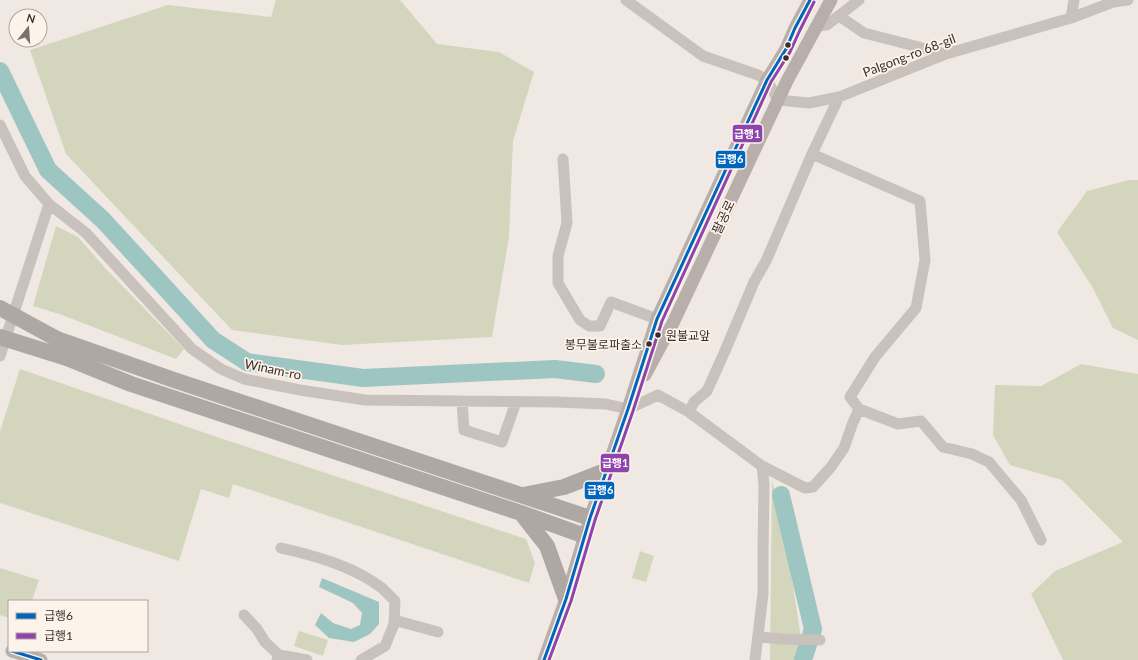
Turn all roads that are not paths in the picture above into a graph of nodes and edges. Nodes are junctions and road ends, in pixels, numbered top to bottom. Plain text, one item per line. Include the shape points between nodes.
1 (626, 0) edge
2 (810, 0) edge
3 (832, 0) edge
4 (859, 0) edge
5 (1074, 0) edge
6 (1125, 0) edge
7 (839, 16) junction
8 (1071, 18) junction
9 (817, 26) junction
10 (946, 54) junction
11 (767, 80) junction
12 (839, 97) junction
13 (778, 100) junction
14 (0, 125) edge
15 (812, 154) junction
16 (563, 159) dead end
17 (49, 204) junction
18 (0, 308) edge
19 (657, 319) junction
20 (0, 321) edge
21 (0, 337) edge
22 (57, 339) junction
23 (0, 346) edge
24 (0, 356) edge
25 (67, 358) junction
26 (462, 401) junction
27 (516, 402) junction
28 (628, 409) junction
29 (859, 409) junction
30 (689, 412) junction
31 (762, 466) junction
32 (605, 471) junction
33 (521, 495) junction
34 (521, 513) junction
35 (590, 518) junction
36 (585, 536) junction
37 (1041, 540) dead end
38 (281, 548) dead end
39 (566, 599) junction
40 (244, 615) dead end
41 (394, 620) junction
42 (438, 632) dead end
43 (758, 637) junction
44 (820, 640) dead end
45 (15, 652) edge
46 (278, 658) edge
47 (41, 660) edge
48 (307, 660) edge
49 (361, 660) edge
50 (544, 660) edge
51 (756, 660) edge

1 - 11 street via 703,56
2 - 11 main road via 786,49
3 - 9 main road, 팔공로
4 - 7 street
5 - 8 street
6 - 8 street, Palgong-ro 68-gil
7 - 9 street via 827,25
7 - 10 street via 864,33
8 - 10 street, Palgong-ro 68-gil
9 - 13 main road, 팔공로
10 - 12 street, Palgong-ro 68-gil
11 - 13 street
11 - 19 main road
12 - 13 street, Palgong-ro 68-gil via 809,103
12 - 15 street
13 - 28 main road, 팔공로 via 673,323
14 - 17 street, Winam-ro via 24,176
15 - 29 street via 920,201 925,260 916,308 875,357 850,397
15 - 30 street via 707,391 694,402
16 - 19 street via 567,223 558,256 558,283 580,320 589,326 600,326 611,302
17 - 24 street
17 - 26 street, Winam-ro via 86,233 192,349 221,369 244,380 365,400
18 - 22 highway, bridge
19 - 28 main road
20 - 22 highway, bridge
21 - 25 highway, bridge
22 - 33 highway
23 - 25 highway, bridge
25 - 34 highway via 131,384
26 - 27 street, Winam-ro
26 - 27 street via 464,430 502,442
27 - 28 street, Winam-ro via 606,404
28 - 30 street via 658,395
28 - 32 main road
29 - 31 street via 844,448 813,487 805,488
29 - 37 street via 898,424 921,421 943,447 972,454 989,462 1021,500
30 - 31 street
31 - 43 street via 763,594
32 - 33 highway via 564,487
32 - 35 main road
33 - 35 highway
34 - 36 highway
34 - 39 highway via 547,546
35 - 36 main road
36 - 39 main road
38 - 41 street via 317,557 356,572 381,588 395,601
39 - 50 main road
40 - 46 street via 257,628
41 - 42 street
41 - 49 street via 386,646
43 - 44 street
43 - 51 street
45 - 47 main road
46 - 48 street

